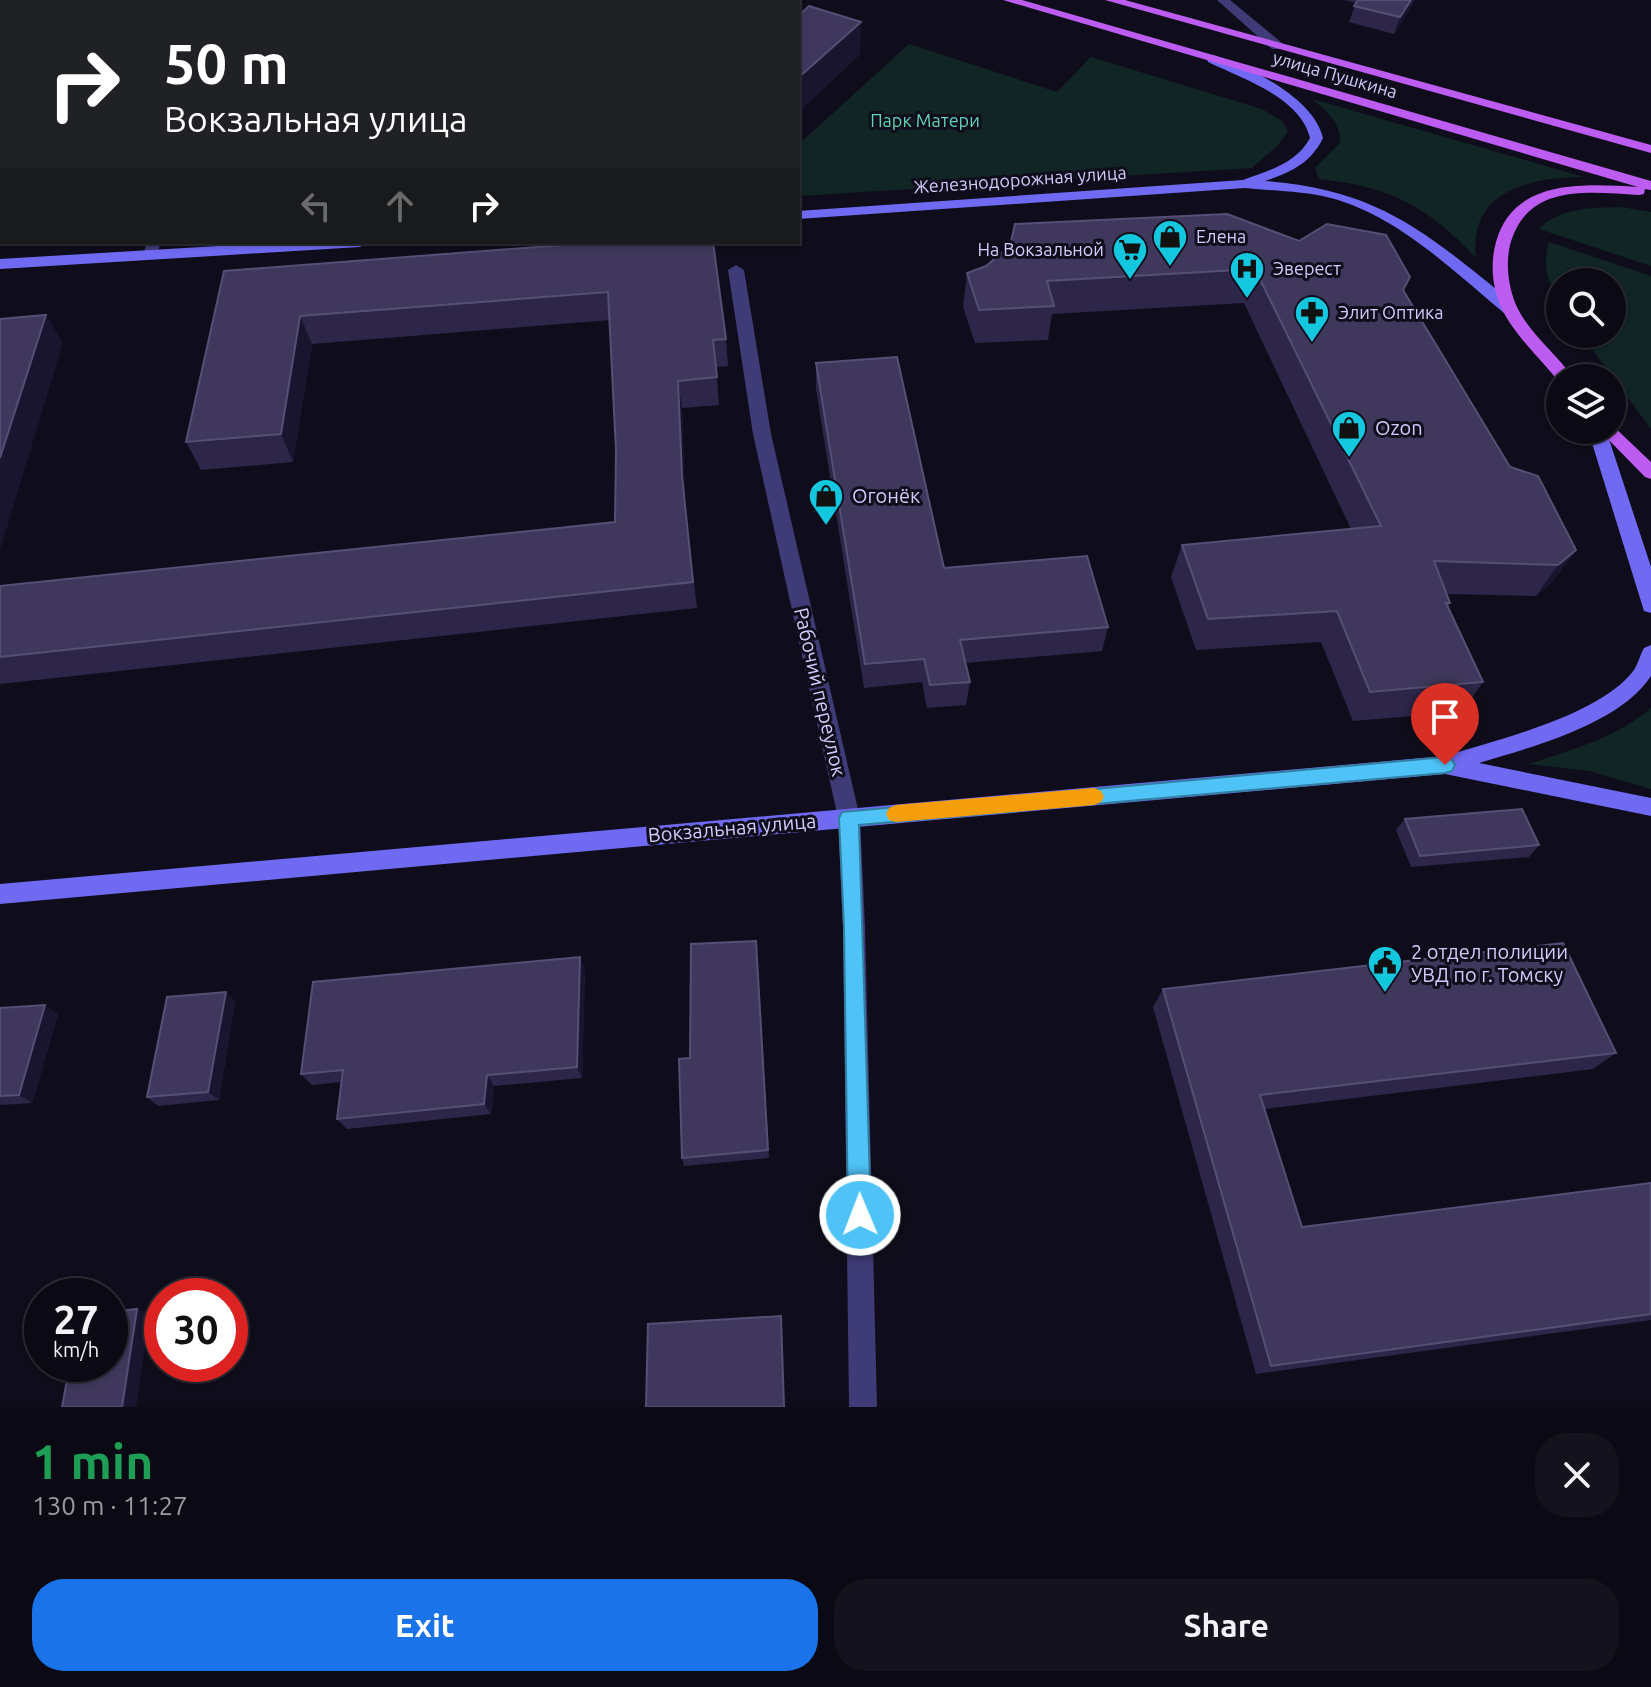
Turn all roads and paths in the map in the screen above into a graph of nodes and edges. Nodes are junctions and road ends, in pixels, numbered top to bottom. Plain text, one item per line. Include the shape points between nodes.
1 (1009, 0) edge
2 (1111, 0) edge
3 (1223, 0) edge
4 (1277, 46) junction
5 (1213, 59) junction
6 (1505, 109) junction
7 (1651, 136) edge
8 (1651, 149) edge
9 (1245, 184) junction
10 (1651, 189) edge
11 (800, 215) edge
12 (291, 244) edge
13 (153, 248) edge
14 (0, 264) edge
15 (736, 270) dead end
16 (1510, 309) junction
17 (1554, 364) edge
18 (1602, 444) edge
19 (1623, 444) edge
20 (1651, 473) edge
21 (1651, 606) edge
22 (1651, 653) edge
23 (1445, 765) junction
24 (1651, 807) edge
25 (849, 818) junction
26 (0, 894) edge
27 (863, 1407) edge

1 - 5 main road, улица Пушкина
2 - 4 main road, улица Пушкина
3 - 4 street
4 - 6 main road, улица Пушкина
5 - 9 main road via 1291,100 1318,129 1308,154
5 - 10 main road, улица Пушкина
6 - 7 main road
6 - 8 main road, улица Пушкина
9 - 11 main road, Железнодорожная улица
9 - 16 main road via 1314,190 1375,209 1411,229
10 - 16 main road via 1566,191 1517,209 1504,231 1499,260
12 - 13 main road
13 - 14 main road
15 - 25 street, Рабочий переулок via 762,434
16 - 17 main road
18 - 21 main road
19 - 20 main road
22 - 23 main road via 1650,664 1622,695 1578,721
23 - 24 main road, Вокзальная улица
23 - 25 main road, Вокзальная улица
25 - 26 main road, Вокзальная улица
25 - 27 street, Рабочий переулок

